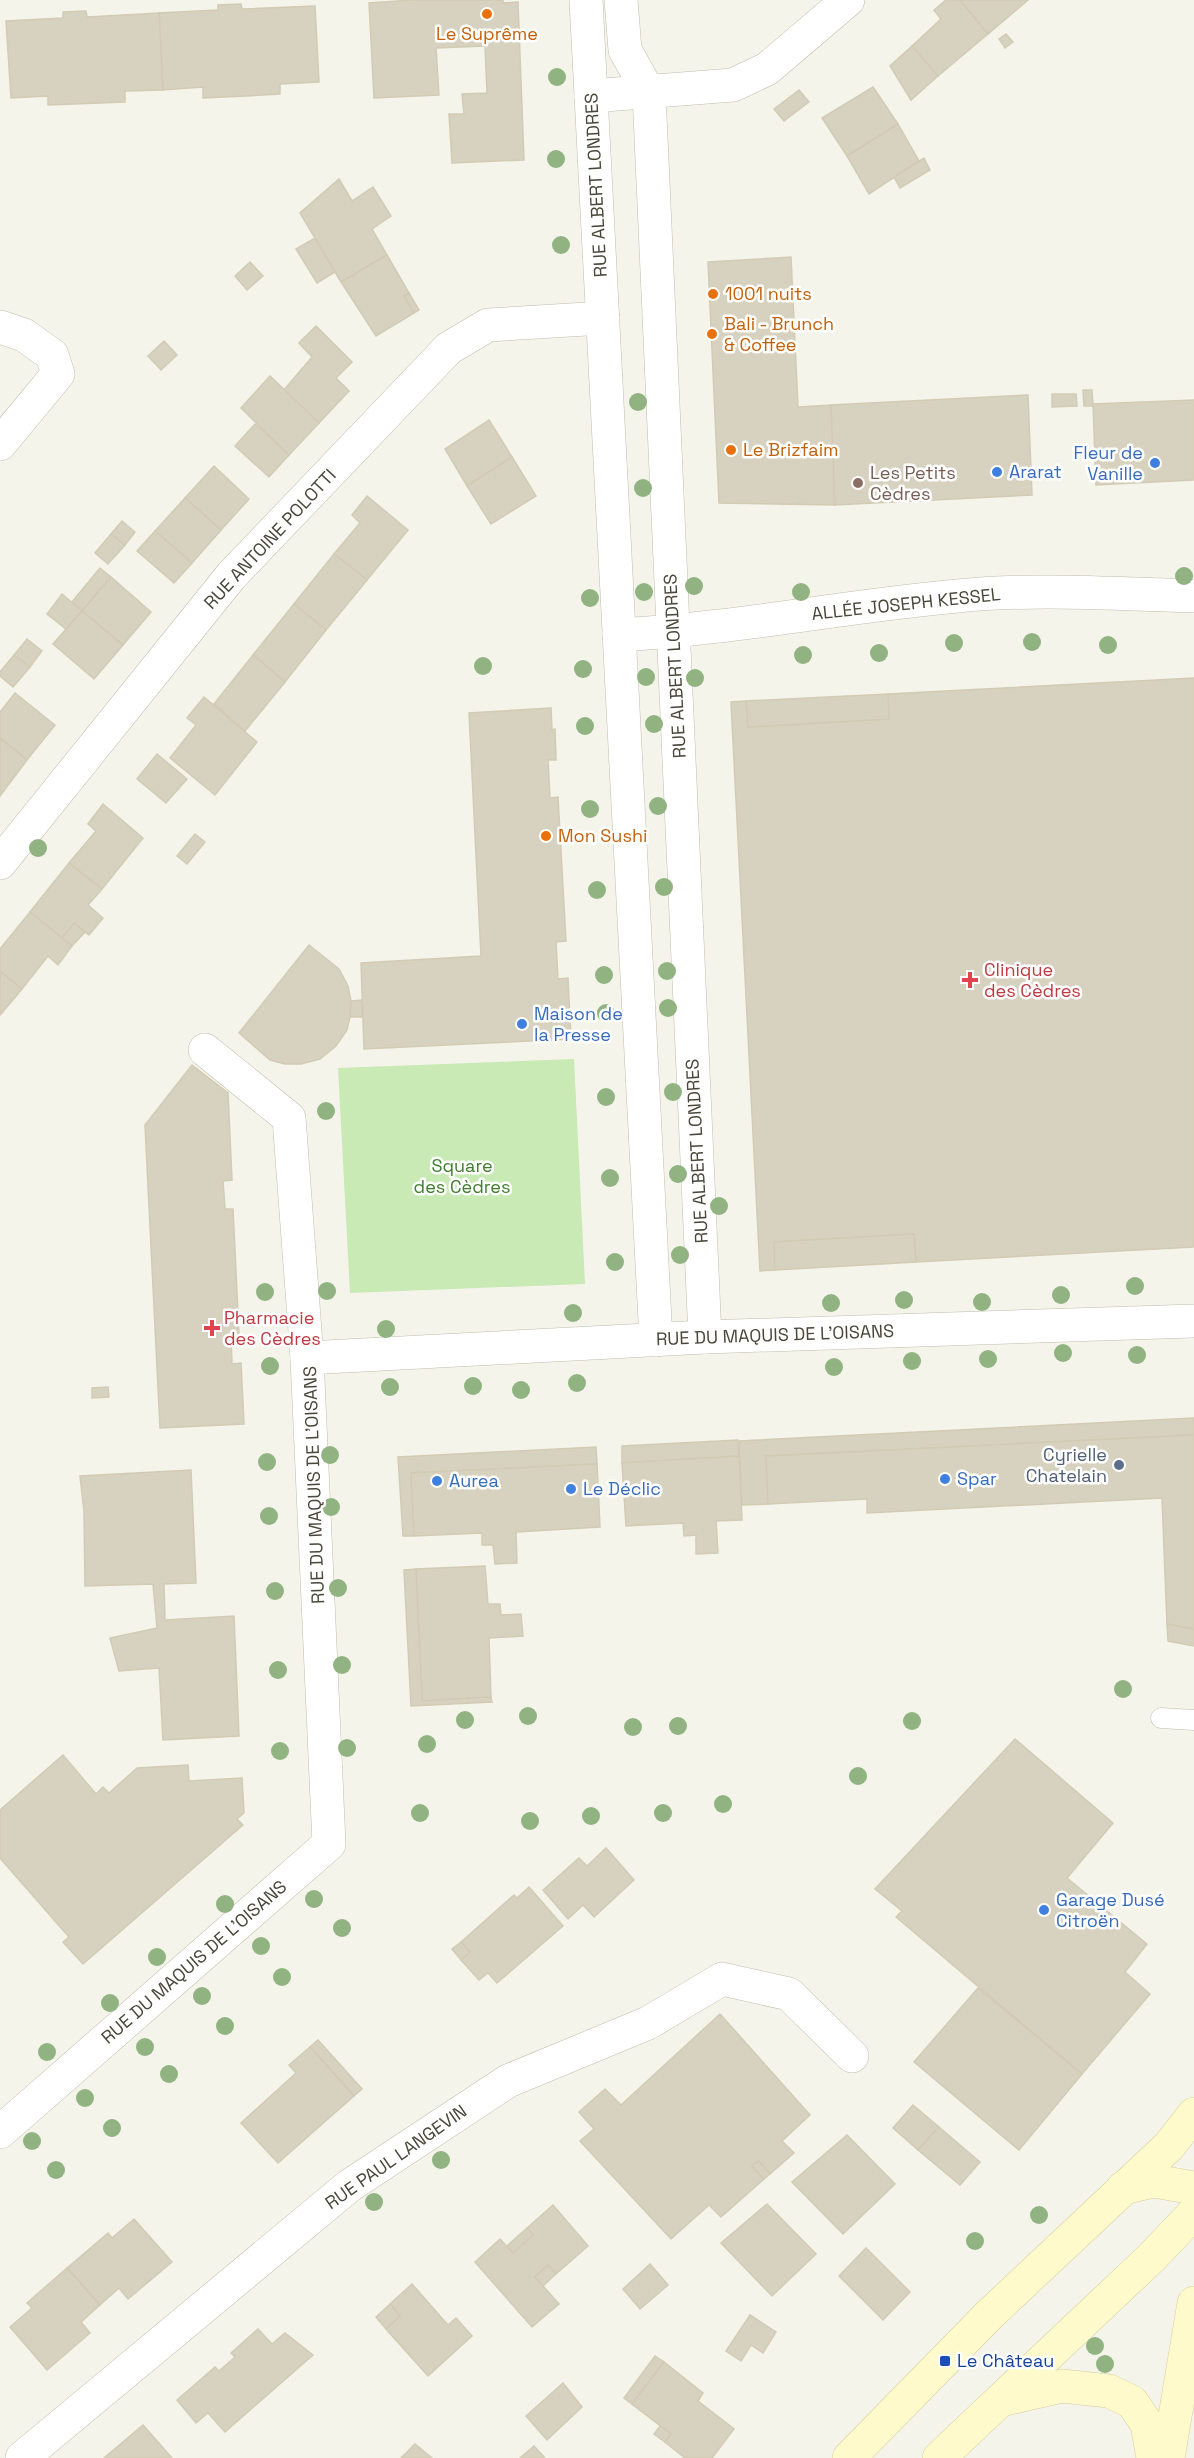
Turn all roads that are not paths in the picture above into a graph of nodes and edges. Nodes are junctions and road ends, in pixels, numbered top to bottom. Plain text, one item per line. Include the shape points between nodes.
1 (586, 0) edge
2 (621, 0) edge
3 (848, 0) edge
4 (649, 93) junction
5 (591, 96) junction
6 (603, 318) junction
7 (0, 327) edge
8 (0, 444) edge
9 (1194, 596) edge
10 (673, 632) junction
11 (619, 635) junction
12 (0, 863) edge
13 (205, 1050) dead end
14 (1194, 1321) edge
15 (705, 1337) junction
16 (656, 1340) junction
17 (307, 1358) junction
18 (1161, 1718) dead end
19 (1194, 1720) edge
20 (852, 2056) dead end
21 (1194, 2114) edge
22 (0, 2132) edge
23 (1123, 2188) junction
24 (1194, 2188) edge
25 (1194, 2213) edge
26 (1194, 2303) edge
27 (1000, 2400) junction
28 (22, 2458) edge
29 (849, 2458) edge
30 (939, 2458) edge
31 (1153, 2458) edge
32 (1168, 2458) edge

1 - 5 street, RUE ALBERT LONDRES
2 - 4 street, RUE ALBERT LONDRES via 625,50
3 - 4 street via 767,69 733,85
4 - 5 street
4 - 10 street, RUE ALBERT LONDRES
5 - 6 street, RUE ALBERT LONDRES
6 - 11 street, RUE ALBERT LONDRES
6 - 12 street, RUE ANTOINE POLOTTI via 488,325 449,348 231,576
7 - 8 street via 24,335 52,355 58,374
9 - 10 street, ALLÉE JOSEPH KESSEL via 1023,592 958,596
10 - 11 street, ALLÉE JOSEPH KESSEL
10 - 15 street, RUE ALBERT LONDRES
11 - 16 street, RUE ALBERT LONDRES
13 - 17 street via 289,1118
14 - 15 street, RUE DU MAQUIS DE L'OISANS
15 - 16 street, RUE DU MAQUIS DE L'OISANS
16 - 17 street, RUE DU MAQUIS DE L'OISANS
17 - 22 street, RUE DU MAQUIS DE L'OISANS via 329,1844
18 - 19 lane
20 - 28 street, RUE PAUL LANGEVIN via 789,1994 722,1979 648,2023 508,2081 349,2186
21 - 23 street via 1169,2146
23 - 24 street via 1154,2181
23 - 29 street via 989,2315
25 - 27 street
26 - 32 street
27 - 30 street
27 - 31 street via 1062,2386 1109,2391 1132,2402 1147,2424

